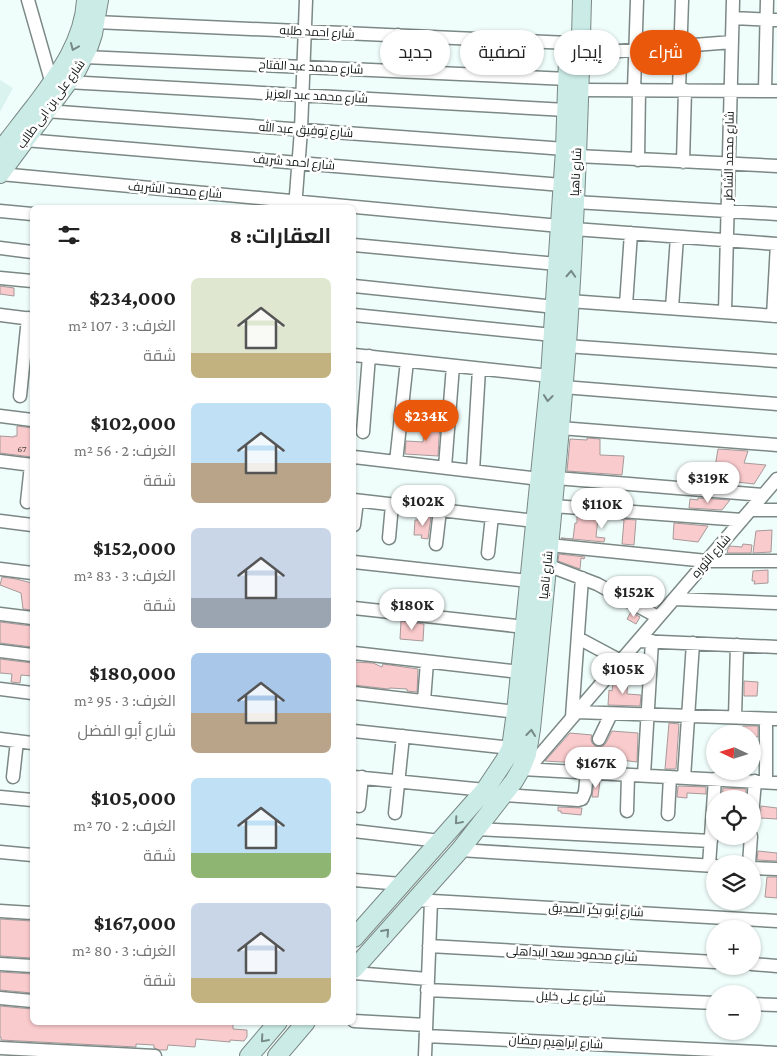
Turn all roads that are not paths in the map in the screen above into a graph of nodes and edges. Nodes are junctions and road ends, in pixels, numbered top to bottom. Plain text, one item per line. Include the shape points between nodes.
1 (28, 0) edge
2 (86, 0) edge
3 (100, 0) edge
4 (306, 0) edge
5 (570, 0) edge
6 (582, 0) edge
7 (637, 0) edge
8 (682, 0) edge
9 (733, 0) edge
10 (767, 0) edge
11 (733, 18) junction
12 (772, 19) edge
13 (95, 22) junction
14 (573, 30) edge
15 (578, 30) edge
16 (636, 30) edge
17 (681, 30) edge
18 (304, 31) junction
19 (380, 34) edge
20 (450, 39) edge
21 (732, 42) junction
22 (701, 44) edge
23 (554, 46) edge
24 (85, 56) junction
25 (303, 66) junction
26 (380, 70) edge
27 (450, 75) edge
28 (574, 75) edge
29 (636, 75) edge
30 (682, 75) edge
31 (60, 83) junction
32 (574, 84) junction
33 (636, 90) junction
34 (682, 90) junction
35 (731, 90) junction
36 (771, 90) edge
37 (302, 96) junction
38 (566, 110) junction
39 (46, 111) junction
40 (301, 130) junction
41 (25, 140) junction
42 (0, 152) edge
43 (571, 153) junction
44 (638, 160) junction
45 (683, 162) junction
46 (298, 163) junction
47 (729, 164) junction
48 (777, 166) edge
49 (0, 174) edge
50 (562, 185) junction
51 (575, 202) junction
52 (295, 205) edge
53 (356, 210) edge
54 (0, 211) edge
55 (728, 211) junction
56 (30, 214) edge
57 (777, 214) edge
58 (567, 228) junction
59 (631, 233) junction
60 (677, 237) junction
61 (727, 240) junction
62 (777, 244) edge
63 (356, 245) edge
64 (0, 248) edge
65 (30, 252) edge
66 (557, 264) junction
67 (0, 278) edge
68 (30, 281) edge
69 (356, 286) edge
70 (562, 304) junction
71 (626, 305) junction
72 (672, 308) junction
73 (725, 312) junction
74 (0, 315) edge
75 (356, 315) edge
76 (775, 316) edge
77 (30, 319) edge
78 (560, 341) junction
79 (356, 354) edge
80 (369, 356) junction
81 (407, 360) junction
82 (777, 361) edge
83 (453, 366) junction
84 (480, 368) junction
85 (557, 382) junction
86 (20, 396) dead end
87 (777, 404) edge
88 (0, 416) edge
89 (30, 420) edge
90 (560, 428) junction
91 (363, 432) dead end
92 (777, 445) edge
93 (356, 457) edge
94 (0, 461) edge
95 (396, 462) junction
96 (30, 465) edge
97 (445, 467) junction
98 (473, 471) junction
99 (548, 478) junction
100 (777, 479) edge
101 (30, 480) edge
102 (763, 495) junction
103 (356, 501) edge
104 (27, 502) dead end
105 (392, 505) junction
106 (553, 506) junction
107 (440, 510) junction
108 (751, 510) junction
109 (777, 510) edge
110 (492, 516) junction
111 (536, 520) junction
112 (742, 520) junction
113 (0, 521) edge
114 (30, 525) edge
115 (389, 538) dead end
116 (436, 544) dead end
117 (549, 546) junction
118 (488, 553) dead end
119 (707, 561) junction
120 (777, 561) edge
121 (356, 562) edge
122 (548, 565) junction
123 (0, 569) edge
124 (30, 573) edge
125 (582, 578) junction
126 (538, 582) junction
127 (674, 599) junction
128 (777, 603) edge
129 (356, 608) edge
130 (0, 614) edge
131 (658, 617) junction
132 (30, 618) edge
133 (525, 627) junction
134 (578, 638) junction
135 (638, 641) junction
136 (652, 641) junction
137 (692, 643) junction
138 (737, 645) junction
139 (777, 647) edge
140 (0, 651) edge
141 (356, 654) edge
142 (30, 655) edge
143 (621, 661) junction
144 (427, 662) junction
145 (520, 672) junction
146 (0, 689) edge
147 (30, 693) edge
148 (356, 693) edge
149 (424, 701) junction
150 (516, 712) junction
151 (611, 714) junction
152 (574, 715) junction
153 (648, 715) junction
154 (688, 717) junction
155 (734, 718) junction
156 (772, 719) edge
157 (356, 731) edge
158 (403, 736) junction
159 (0, 739) edge
160 (599, 739) dead end
161 (17, 741) junction
162 (30, 743) edge
163 (508, 754) junction
164 (524, 769) junction
165 (587, 772) junction
166 (628, 775) junction
167 (644, 775) junction
168 (13, 777) dead end
169 (358, 777) edge
170 (670, 777) junction
171 (706, 777) edge
172 (684, 778) junction
173 (748, 780) edge
174 (398, 781) junction
175 (766, 782) edge
176 (484, 790) junction
177 (761, 794) edge
178 (503, 795) junction
179 (0, 797) edge
180 (30, 800) edge
181 (359, 806) dead end
182 (627, 811) dead end
183 (395, 813) dead end
184 (668, 814) dead end
185 (477, 829) junction
186 (356, 831) edge
187 (706, 840) edge
188 (440, 841) junction
189 (460, 850) junction
190 (0, 852) edge
191 (30, 854) edge
192 (706, 865) edge
193 (761, 869) edge
194 (777, 870) edge
195 (356, 880) edge
196 (404, 881) junction
197 (423, 897) junction
198 (0, 911) edge
199 (30, 913) edge
200 (777, 921) edge
201 (356, 936) edge
202 (429, 946) junction
203 (706, 961) edge
204 (0, 964) edge
205 (761, 965) edge
206 (30, 966) edge
207 (777, 966) edge
208 (356, 967) edge
209 (356, 973) edge
210 (428, 985) junction
211 (0, 998) edge
212 (30, 1001) edge
213 (706, 1002) edge
214 (761, 1004) edge
215 (777, 1005) edge
216 (356, 1020) edge
217 (275, 1025) edge
218 (303, 1025) edge
219 (426, 1030) junction
220 (0, 1048) edge
221 (777, 1053) edge
222 (155, 1056) edge
223 (249, 1056) edge
224 (277, 1056) edge
225 (425, 1056) edge

1 - 31 street
2 -> 31 main road, شارع على بن ابى طالب via 78,36 60,73
3 - 13 main road, شارع على بن ابى طالب
4 - 18 street
5 - 14 main road, شارع ناهيا
6 - 15 main road, شارع ناهيا
7 - 16 street
8 - 17 street
9 - 11 street, شارع محمد الشاطر
10 - 12 street
11 - 12 street
11 - 21 street, شارع محمد الشاطر
12 - 36 street
13 - 18 street, شارع احمد طلبه
13 - 24 main road, شارع على بن ابى طالب
18 - 19 street, شارع احمد طلبه
18 - 25 street
20 - 23 street, شارع احمد طلبه
21 - 22 street, شارع احمد طلبه
21 - 35 street, شارع محمد الشاطر
24 - 25 street, شارع محمد عبد الفتاح
24 - 31 main road, شارع على بن ابى طالب via 77,70
25 - 26 street, شارع محمد عبد الفتاح
25 - 37 street
27 - 32 street, شارع محمد عبد الفتاح
28 - 32 main road, شارع ناهيا
29 - 33 street
30 - 34 street
31 - 37 street, شارع محمد عبد العزيز
31 - 39 main road, شارع على بن ابى طالب
31 - 42 main road, شارع على بن ابى طالب
32 - 33 street, شارع محمد عبد الفتاح
32 - 38 main road, شارع ناهيا
32 - 43 main road, شارع ناهيا
33 - 34 street, شارع محمد عبد الفتاح
33 - 44 street
34 - 35 street, شارع محمد عبد الفتاح
34 - 45 street
35 - 36 street, شارع محمد عبد الفتاح
35 - 47 street, شارع محمد الشاطر
37 - 38 street, شارع محمد عبد العزيز
37 - 40 street
38 - 43 main road, شارع ناهيا
39 - 40 street, شارع توفيق عبد الله
39 - 41 main road, شارع على بن ابى طالب
40 - 43 street, شارع توفيق عبد الله
40 - 46 street
41 - 46 street, شارع احمد شريف
41 - 49 main road, شارع على بن ابى طالب
43 - 44 street, شارع توفيق عبد الله
43 - 50 main road, شارع ناهيا
43 - 51 main road, شارع ناهيا
44 - 45 street, شارع توفيق عبد الله
45 - 47 street, شارع توفيق عبد الله
46 - 50 street, شارع احمد شريف
46 - 52 street
47 - 48 street, شارع توفيق عبد الله
47 - 55 street, شارع محمد الشاطر
49 - 52 street, شارع محمد الشريف
50 - 58 main road, شارع ناهيا
51 - 55 street
51 - 58 main road, شارع ناهيا
53 - 58 street, شارع محمد الشريف
54 - 56 street
55 - 57 street
55 - 61 street, شارع محمد الشاطر
58 - 59 street, شارع محمد الشريف
58 - 66 main road, شارع ناهيا
70 -> 58 main road, شارع ناهيا
59 - 60 street, شارع محمد الشريف
59 - 71 street
60 - 61 street, شارع محمد الشريف
60 - 72 street
61 - 62 street, شارع محمد الشريف
61 - 73 street, شارع محمد الشاطر
62 - 76 street
63 - 66 street
64 - 65 street
66 - 70 main road, شارع ناهيا
67 - 68 street
69 - 70 street
70 - 71 street
70 - 78 main road, شارع ناهيا
71 - 72 street
72 - 73 street
73 - 76 street
74 - 77 street
75 - 78 street
77 - 86 street
78 - 82 street
78 - 85 main road, شارع ناهيا
79 - 80 street
80 - 81 street
80 - 91 street
81 - 83 street
81 - 95 street
83 - 84 street
83 - 97 street
84 - 85 street
84 - 98 street
85 - 87 street
85 - 90 main road, شارع ناهيا
85 -> 99 main road, شارع ناهيا
88 - 89 street
90 - 92 street
90 - 99 main road, شارع ناهيا
93 - 95 street
94 - 96 street
95 - 97 street
97 - 98 street
98 - 99 street
99 - 102 street
99 - 106 main road, شارع ناهيا
99 - 111 main road, شارع ناهيا
100 - 102 street, شارع الثوره
101 - 104 street
102 - 108 street, شارع الثوره
103 - 105 street
105 - 107 street
105 - 115 street
106 - 112 street
106 - 117 main road, شارع ناهيا
107 - 110 street
107 - 116 street
108 - 109 street
108 - 112 street, شارع الثوره
110 - 111 street
110 - 118 street
111 - 126 main road, شارع ناهيا
112 - 119 street, شارع الثوره
113 - 114 street
117 - 119 street
117 - 122 main road, شارع ناهيا
119 - 120 street
119 - 127 street, شارع الثوره
121 - 126 street
122 - 125 street
122 - 126 main road, شارع ناهيا
123 - 124 street
125 - 131 street
125 - 134 street
126 - 133 main road, شارع ناهيا
164 -> 126 main road, شارع ناهيا via 530,742
127 - 128 street
127 - 131 street, شارع الثوره
129 - 133 street
130 - 132 street
131 - 135 street, شارع الثوره
133 - 145 main road, شارع ناهيا
134 - 143 street
134 - 152 street
135 - 136 street
135 - 143 street, شارع الثوره
136 - 137 street
136 - 153 street
137 - 138 street
137 - 154 street
138 - 139 street
138 - 155 street
140 - 142 street
141 - 144 street
143 - 152 street, شارع الثوره
144 - 145 street
144 - 149 street
145 - 150 main road, شارع ناهيا
146 - 147 street
148 - 149 street
149 - 150 street
150 - 163 main road, شارع ناهيا
151 - 152 street
151 - 153 street
151 - 160 street
152 - 164 street, شارع الثوره
153 - 154 street
153 - 167 street
154 - 155 street
154 - 172 street
155 - 156 street
156 - 175 street
157 - 158 street
158 - 163 street
158 - 174 street
159 - 161 street
161 - 162 street
161 - 168 street
163 - 164 main road
163 - 176 main road, شارع ناهيا
164 - 165 street
164 - 178 main road, شارع ناهيا
165 - 166 street
165 - 178 street via 582,799
166 - 167 street
166 - 182 street
167 - 170 street
169 - 174 street
169 - 181 street
170 - 172 street
170 - 184 street
171 - 172 street
173 - 175 street
174 - 176 street
174 - 183 street
175 - 177 street
176 -> 188 main road, شارع ناهيا
178 - 185 main road, شارع ناهيا
179 - 180 street
185 - 187 street
185 - 189 main road, شارع ناهيا
186 - 188 street
188 - 196 main road, شارع ناهيا
189 - 192 street
189 - 197 main road, شارع ناهيا
190 - 191 street
193 - 194 street
195 - 196 street
196 - 197 main road
196 - 201 main road, شارع ناهيا
197 - 200 street, شارع أبو بكر الصديق
197 - 202 street
208 -> 197 main road, شارع ناهيا
198 - 199 street
202 - 203 street, شارع محمود سعد البداهلى
202 - 210 street
204 - 206 street
205 - 207 street
209 - 210 street, شارع على خليل
210 - 213 street, شارع على خليل
210 - 219 street
211 - 212 street
214 - 215 street
216 - 219 street, شارع ابراهيم رمضان
217 -> 223 main road
218 - 224 main road
219 - 221 street, شارع ابراهيم رمضان
219 - 225 street
220 - 222 street

